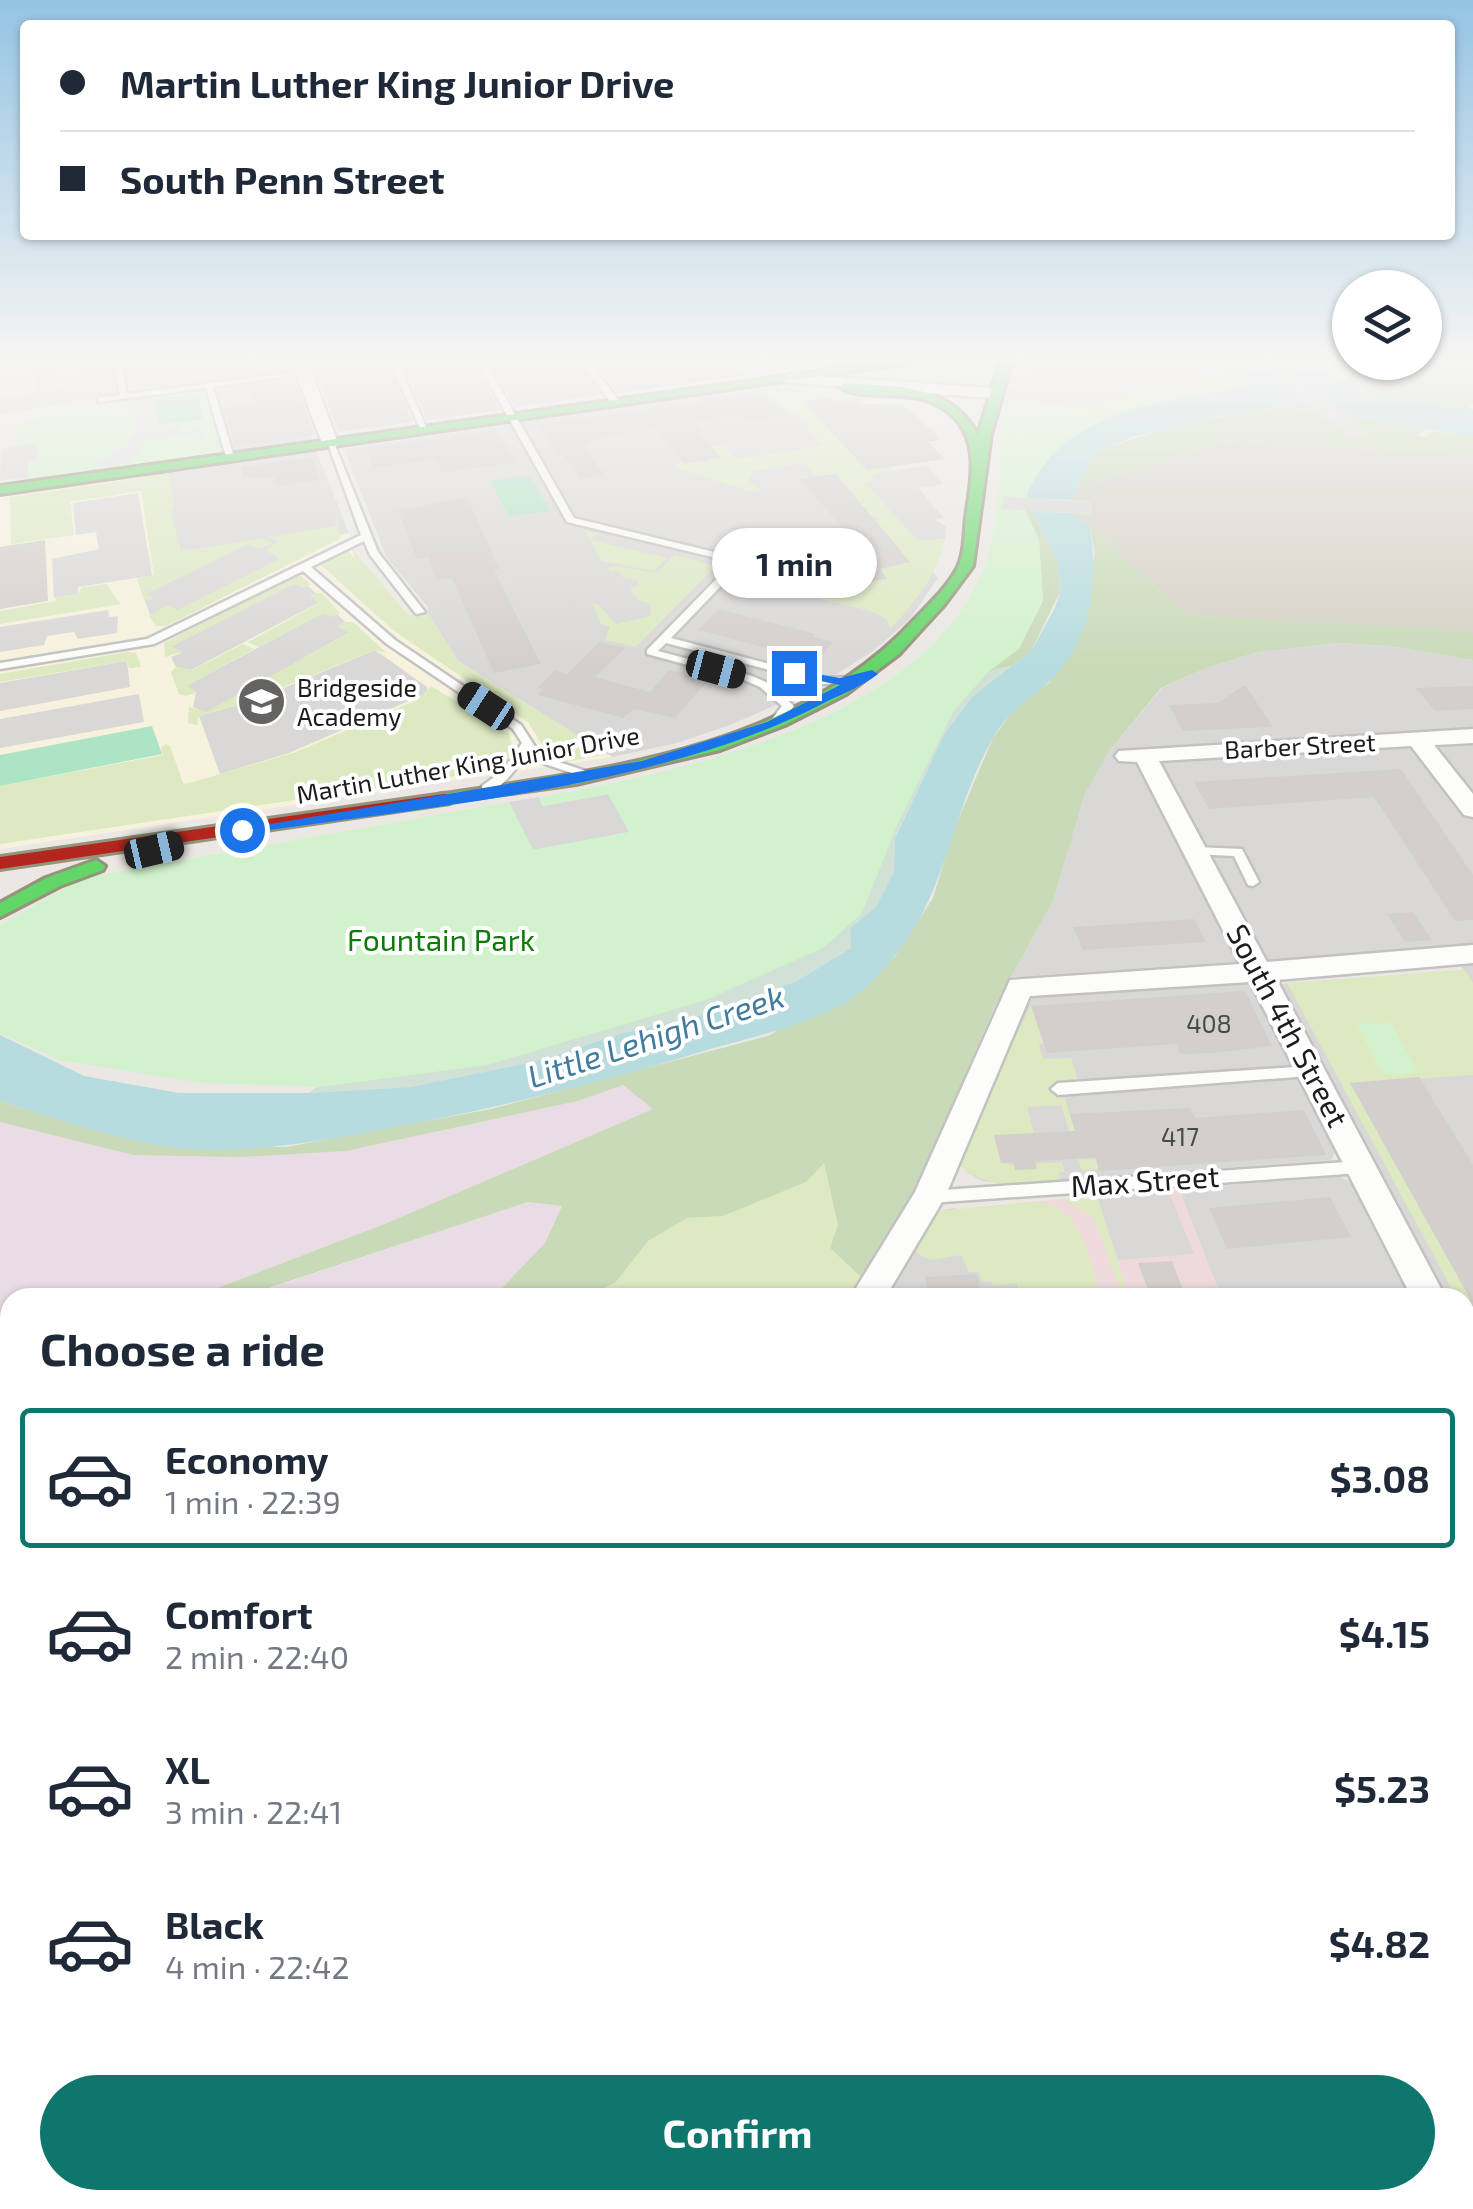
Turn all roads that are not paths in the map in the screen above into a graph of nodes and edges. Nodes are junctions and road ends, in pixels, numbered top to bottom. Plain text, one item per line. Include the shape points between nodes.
1 (208, 461) edge
2 (337, 461) edge
3 (537, 461) edge
4 (976, 461) edge
5 (980, 461) edge
6 (978, 474) junction
7 (0, 490) edge
8 (366, 536) junction
9 (305, 566) junction
10 (420, 612) dead end
11 (664, 639) junction
12 (0, 666) edge
13 (872, 674) junction
14 (772, 725) junction
15 (1473, 736) edge
16 (1417, 739) junction
17 (526, 745) junction
18 (1135, 755) joint
19 (601, 774) junction
20 (470, 796) junction
21 (1473, 810) edge
22 (274, 825) junction
23 (1195, 851) junction
24 (0, 864) edge
25 (1253, 882) dead end
26 (0, 911) edge
27 (1472, 954) edge
28 (1258, 972) junction
29 (1310, 1072) junction
30 (1058, 1089) dead end
31 (1360, 1167) junction
32 (929, 1197) junction
33 (873, 1288) edge
34 (1423, 1288) edge

1 - 7 main road
2 - 8 lane
3 - 11 lane via 570,520 740,560
4 - 6 main road
5 - 6 main road, Martin Luther King Junior Drive
6 - 13 main road, Martin Luther King Junior Drive via 961,576 914,637
8 - 9 lane
8 - 10 lane
9 - 12 lane via 150,642
9 - 17 lane via 391,642 517,727
11 - 13 lane via 824,680
11 - 14 lane via 651,652 764,685 788,706
13 - 14 main road, Martin Luther King Junior Drive
14 - 19 main road, Martin Luther King Junior Drive
15 - 16 street, Barber Street
16 - 18 street, Barber Street
16 - 21 street
17 - 19 lane via 543,761
17 - 20 lane via 500,780
18 - 23 street, South 4th Street
19 - 20 main road, Martin Luther King Junior Drive
20 - 22 main road, Martin Luther King Junior Drive
22 - 24 main road, Martin Luther King Junior Drive
22 - 26 main road via 129,855 54,882
23 - 25 lane via 1238,852
23 - 28 street, South 4th Street
27 - 28 street
28 - 29 street, South 4th Street
28 - 32 street via 1020,987
29 - 30 lane
29 - 31 street, South 4th Street
31 - 32 lane, Max Street
31 - 34 street, South 4th Street
32 - 33 street

